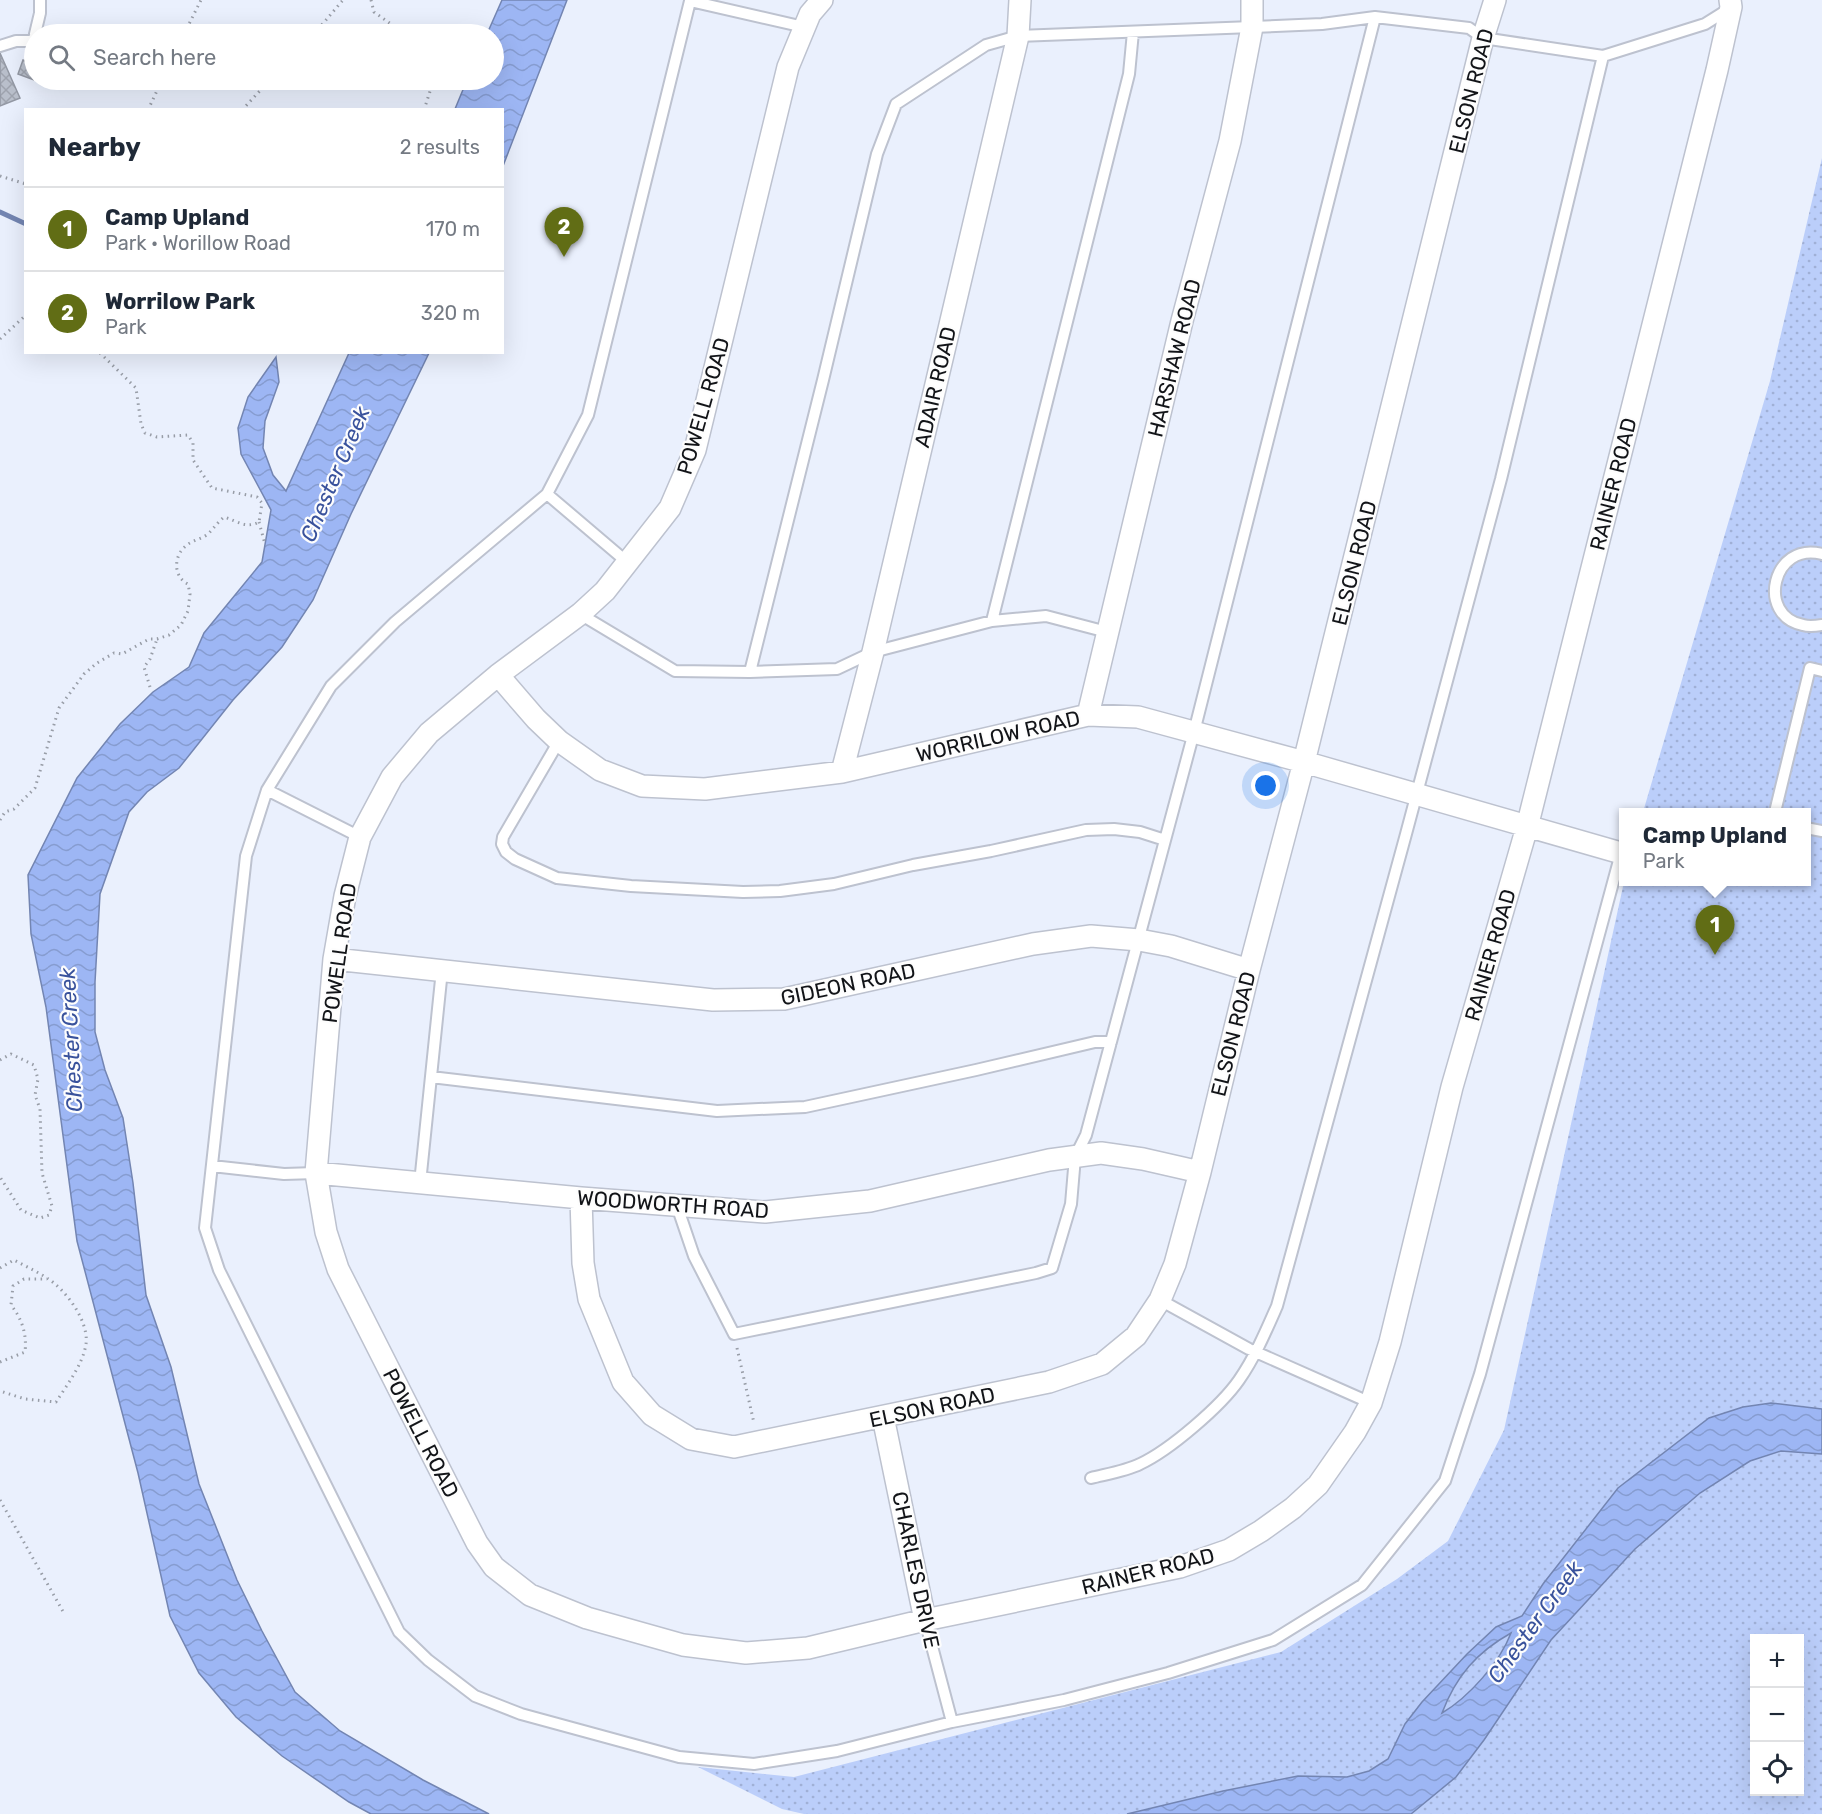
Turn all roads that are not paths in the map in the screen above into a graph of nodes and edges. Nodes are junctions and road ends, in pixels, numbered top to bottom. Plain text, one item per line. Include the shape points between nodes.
1 (40, 0) edge
2 (822, 0) edge
3 (1020, 0) edge
4 (1251, 0) edge
5 (1495, 0) edge
6 (1731, 4) edge
7 (1375, 17) junction
8 (38, 24) edge
9 (804, 27) junction
10 (1252, 27) junction
11 (1133, 32) junction
12 (1018, 36) junction
13 (1483, 38) junction
14 (24, 41) edge
15 (0, 46) edge
16 (1603, 56) junction
17 (547, 494) junction
18 (1822, 554) edge
19 (627, 562) junction
20 (580, 614) junction
21 (992, 621) junction
22 (1822, 625) edge
23 (1107, 632) junction
24 (873, 652) junction
25 (1822, 671) edge
26 (750, 672) junction
27 (498, 675) junction
28 (1088, 715) junction
29 (1194, 732) junction
30 (559, 741) junction
31 (1305, 762) junction
32 (842, 772) junction
33 (267, 790) junction
34 (1417, 795) junction
35 (1777, 808) edge
36 (1527, 827) junction
37 (360, 837) junction
38 (1166, 840) junction
39 (1619, 852) edge
40 (1619, 860) edge
41 (1139, 940) junction
42 (334, 959) junction
43 (442, 970) junction
44 (1249, 970) junction
45 (1111, 1042) junction
46 (431, 1077) junction
47 (1076, 1157) junction
48 (212, 1166) junction
49 (1200, 1172) junction
50 (316, 1173) junction
51 (420, 1183) junction
52 (581, 1198) junction
53 (677, 1206) junction
54 (1160, 1300) junction
55 (1256, 1352) junction
56 (1371, 1403) junction
57 (883, 1417) junction
58 (1091, 1478) dead end
59 (925, 1620) junction
60 (952, 1722) junction

1 - 8 lane
2 - 9 street, POWELL ROAD
3 - 12 street, ADAIR ROAD
4 - 10 street, HARSHAW ROAD
5 - 13 street, ELSON ROAD
6 - 16 lane via 1705,24
6 - 36 street, RAINER ROAD
7 - 10 lane
7 - 13 lane via 1469,28
7 - 29 lane
9 - 17 lane via 690,1 588,415
9 - 19 street, POWELL ROAD via 788,67 695,450 670,508
10 - 11 lane
10 - 23 street, HARSHAW ROAD via 1230,141
11 - 12 lane
11 - 21 lane via 1129,74
12 - 24 street, ADAIR ROAD
12 - 26 lane via 986,45 896,104 877,154
13 - 16 lane
13 - 31 street, ELSON ROAD
14 - 15 lane
16 - 34 lane via 1500,479
17 - 19 lane
17 - 33 lane via 395,622 331,686
18 - 22 lane via 1812,551 1795,555 1781,567 1774,584 1776,602 1786,617 1802,625
19 - 20 street, POWELL ROAD via 605,591
20 - 26 lane via 675,670
20 - 27 street, POWELL ROAD
21 - 23 lane via 1046,616
21 - 24 lane
23 - 28 street, HARSHAW ROAD
24 - 26 lane via 837,669
24 - 32 street, ADAIR ROAD
25 - 35 lane via 1810,668
27 - 30 street, WORRILOW ROAD
27 - 37 street, POWELL ROAD via 429,733 392,777
28 - 29 street, WORRILOW ROAD via 1138,717
28 - 32 street, WORRILOW ROAD
29 - 31 street, WORRILOW ROAD
29 - 38 lane
30 - 32 street, WORRILOW ROAD via 600,770 642,786 705,789
30 - 38 lane via 502,844 515,859 557,878 653,887 780,891 834,884 1086,830 1140,832
31 - 34 street, WORRILOW ROAD
31 - 44 street, ELSON ROAD
33 - 37 lane
33 - 48 lane via 246,856
34 - 36 street, WORRILOW ROAD
34 - 55 lane via 1277,1306
36 - 39 street, WORRILOW ROAD
36 - 56 street, RAINER ROAD via 1452,1087 1390,1342
37 - 42 street, POWELL ROAD
38 - 41 lane
40 - 60 lane via 1480,1374 1444,1481 1362,1585 1273,1640 1064,1701
41 - 43 street, GIDEON ROAD via 1091,936 1033,944 784,999 713,1000
41 - 44 street, GIDEON ROAD
41 - 45 lane
42 - 43 street, GIDEON ROAD
42 - 50 street, POWELL ROAD
43 - 46 lane
44 - 49 street, ELSON ROAD
45 - 46 lane via 1095,1042 805,1107 717,1111
45 - 47 lane via 1086,1135
46 - 51 lane
47 - 49 street, WOODWORTH ROAD via 1101,1153
47 - 53 street, WOODWORTH ROAD via 870,1201 765,1212
47 - 53 lane via 1071,1204 1052,1268 734,1334 694,1256
48 - 50 lane, WOODWORTH ROAD via 284,1174
48 - 60 lane via 205,1228 219,1270 268,1370 399,1632 475,1696 521,1714 679,1757 754,1764 837,1751
49 - 54 street, ELSON ROAD via 1175,1264
50 - 51 street, WOODWORTH ROAD
50 - 59 street, POWELL ROAD via 326,1233 338,1269 477,1543 494,1567 530,1595 587,1618 683,1645 746,1653 808,1648
51 - 52 street, WOODWORTH ROAD
52 - 53 street, WOODWORTH ROAD
52 - 57 street, ELSON ROAD via 583,1263 589,1299 623,1382 652,1415 691,1439 734,1447
54 - 55 lane
54 - 57 street, ELSON ROAD via 1136,1336 1102,1364 1049,1382
55 - 56 lane
55 - 58 lane via 1238,1382 1205,1417 1166,1448 1140,1464
56 - 59 street, RAINER ROAD via 1318,1485 1293,1508 1229,1550 1180,1567
57 - 59 street, CHARLES DRIVE
59 - 60 lane, CHARLES DRIVE

